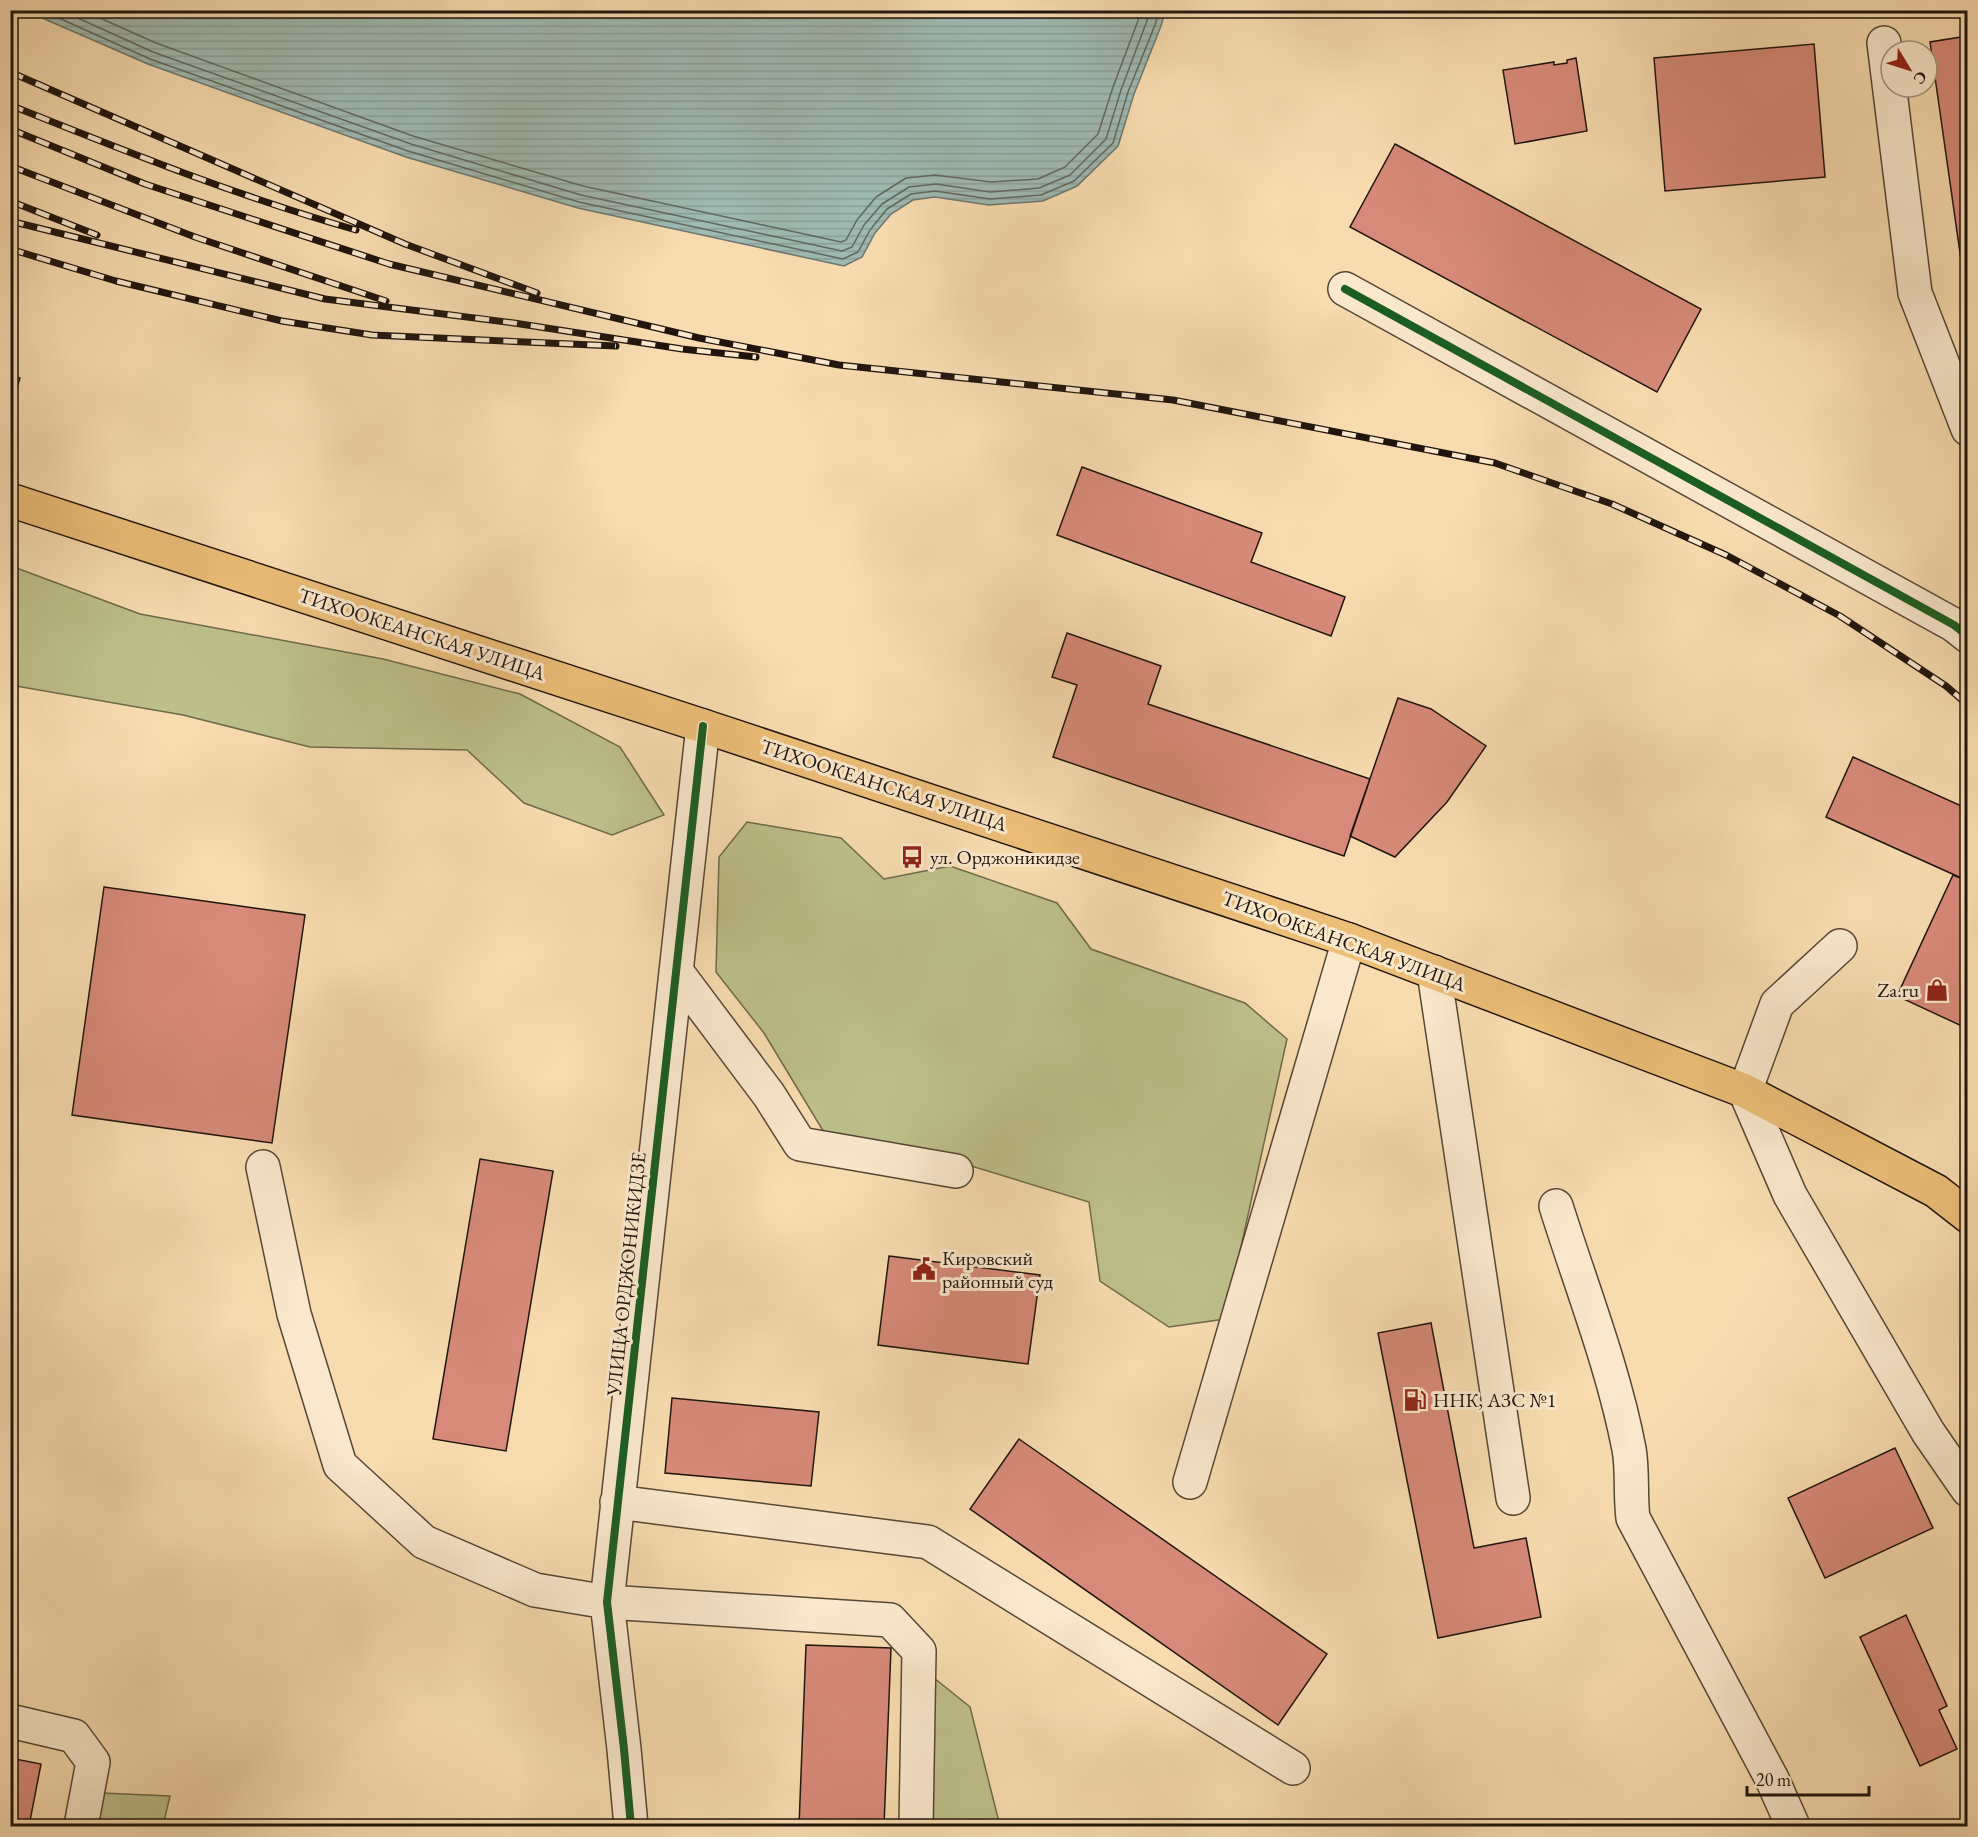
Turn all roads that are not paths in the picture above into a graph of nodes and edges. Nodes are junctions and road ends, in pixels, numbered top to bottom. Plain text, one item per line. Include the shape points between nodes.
1 (1891, 99) edge
2 (1345, 289) dead end
3 (1968, 429) edge
4 (10, 500) edge
5 (1968, 636) edge
6 (703, 726) junction
7 (1349, 940) junction
8 (1839, 946) dead end
9 (676, 971) junction
10 (1434, 972) junction
11 (1744, 1091) junction
12 (264, 1167) dead end
13 (956, 1171) dead end
14 (1556, 1206) dead end
15 (1968, 1216) edge
16 (1190, 1482) dead end
17 (1968, 1490) edge
18 (1513, 1498) dead end
19 (617, 1502) junction
20 (607, 1602) junction
21 (10, 1721) edge
22 (1293, 1768) dead end
23 (81, 1827) edge
24 (631, 1827) edge
25 (916, 1827) edge
26 (1792, 1827) edge

1 - 3 street via 1915,293
2 - 5 street
4 - 6 main road, ТИХООКЕАНСКАЯ УЛИЦА
6 - 7 main road, ТИХООКЕАНСКАЯ УЛИЦА
6 - 9 street, УЛИЦА ОРДЖОНИКИДЗЕ
7 - 10 main road, ТИХООКЕАНСКАЯ УЛИЦА
7 - 16 street
8 - 11 street via 1777,1004
9 - 13 street via 769,1095 800,1144
9 - 19 street, УЛИЦА ОРДЖОНИКИДЗЕ
10 - 11 main road, ТИХООКЕАНСКАЯ УЛИЦА
10 - 18 street
11 - 15 main road, ТИХООКЕАНСКАЯ УЛИЦА via 1936,1191
11 - 17 street via 1790,1195 1928,1432
12 - 20 street via 294,1314 340,1465 424,1542 535,1590
14 - 26 street via 1612,1381 1629,1452 1633,1518 1772,1779
19 - 20 street, УЛИЦА ОРДЖОНИКИДЗЕ
19 - 22 street via 928,1542
20 - 24 street, УЛИЦА ОРДЖОНИКИДЗЕ
20 - 25 street via 890,1620 919,1651
21 - 23 street via 74,1736 93,1762

